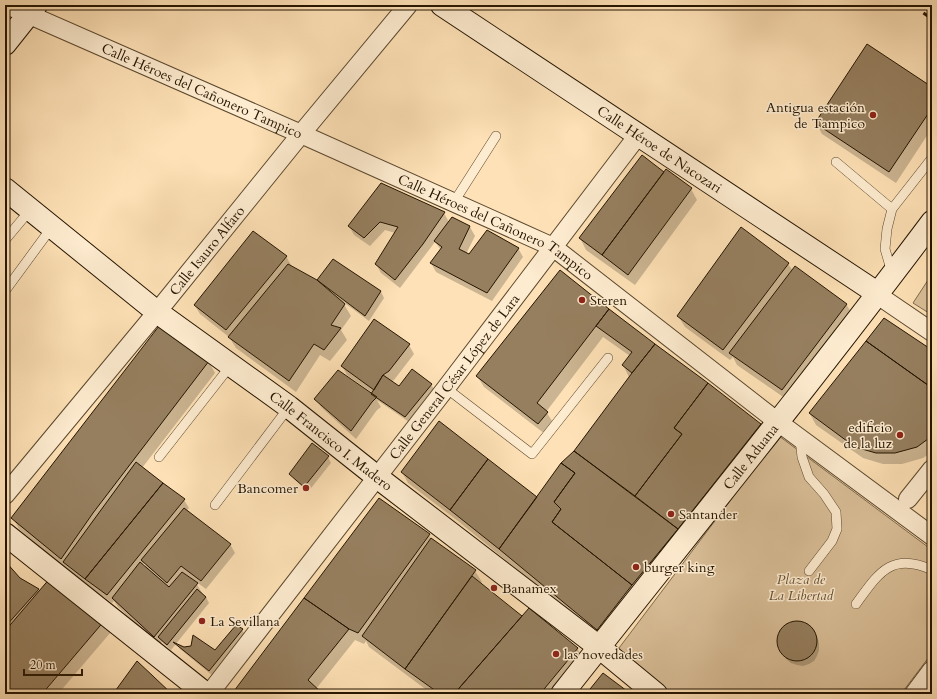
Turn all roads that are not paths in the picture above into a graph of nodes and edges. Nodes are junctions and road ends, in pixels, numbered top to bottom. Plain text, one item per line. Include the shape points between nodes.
1 (7, 5) edge
2 (408, 5) edge
3 (442, 5) edge
4 (32, 10) edge
5 (5, 44) edge
6 (302, 134) junction
7 (639, 134) junction
8 (496, 136) dead end
9 (932, 158) edge
10 (836, 162) dead end
11 (5, 189) edge
12 (454, 202) junction
13 (31, 209) junction
14 (892, 209) junction
15 (932, 222) edge
16 (52, 227) junction
17 (5, 240) edge
18 (553, 247) junction
19 (892, 274) junction
20 (5, 291) edge
21 (877, 293) junction
22 (157, 312) junction
23 (932, 332) edge
24 (608, 358) dead end
25 (231, 365) junction
26 (446, 388) junction
27 (289, 407) junction
28 (778, 422) junction
29 (800, 438) junction
30 (159, 457) dead end
31 (932, 469) edge
32 (377, 477) junction
33 (5, 495) edge
34 (908, 499) dead end
35 (215, 505) dead end
36 (5, 534) edge
37 (932, 536) edge
38 (932, 570) edge
39 (809, 571) dead end
40 (856, 604) dead end
41 (598, 647) junction
42 (932, 670) edge
43 (206, 694) edge
44 (209, 694) edge
45 (562, 694) edge
46 (656, 694) edge
47 (914, 694) edge

1 - 4 street, Calle Héroes del Cañonero Tampico
2 - 6 street, Calle Isauro Alfaro
3 - 7 street, Calle Héroe de Nacozari
4 - 5 street
4 - 6 street, Calle Héroes del Cañonero Tampico
6 - 12 street, Calle Héroes del Cañonero Tampico
6 - 22 street, Calle Isauro Alfaro
7 - 18 street, Calle General César López de Lara
7 - 21 street, Calle Héroe de Nacozari
8 - 12 lane
9 - 14 lane
10 - 14 lane
11 - 13 street, Calle Francisco I. Madero
12 - 18 street, Calle Héroes del Cañonero Tampico
13 - 16 street, Calle Francisco I. Madero
13 - 17 lane
14 - 19 lane via 885,249
15 - 19 street, Calle Aduana
16 - 20 lane
16 - 22 street, Calle Francisco I. Madero
18 - 26 street, Calle General César López de Lara
18 - 28 street, Calle Héroes del Cañonero Tampico
19 - 21 street, Calle Aduana
21 - 23 street
21 - 28 street, Calle Aduana
22 - 25 street, Calle Francisco I. Madero
22 - 33 street, Calle Isauro Alfaro
24 - 26 lane via 532,454
25 - 27 street, Calle Francisco I. Madero
25 - 30 lane
26 - 32 street, Calle General César López de Lara
27 - 32 street, Calle Francisco I. Madero
27 - 35 lane
28 - 29 street, Calle Héroes del Cañonero Tampico
28 - 41 street, Calle Aduana
29 - 37 street, Calle Héroes del Cañonero Tampico
29 - 39 lane via 808,477 836,512 837,529 832,541
31 - 34 street
32 - 41 street, Calle Francisco I. Madero
32 - 44 street, Calle General César López de Lara
36 - 43 street
38 - 40 lane via 906,562 890,566 876,577
41 - 45 street, Calle Aduana
41 - 46 street, Calle Francisco I. Madero
42 - 47 street

